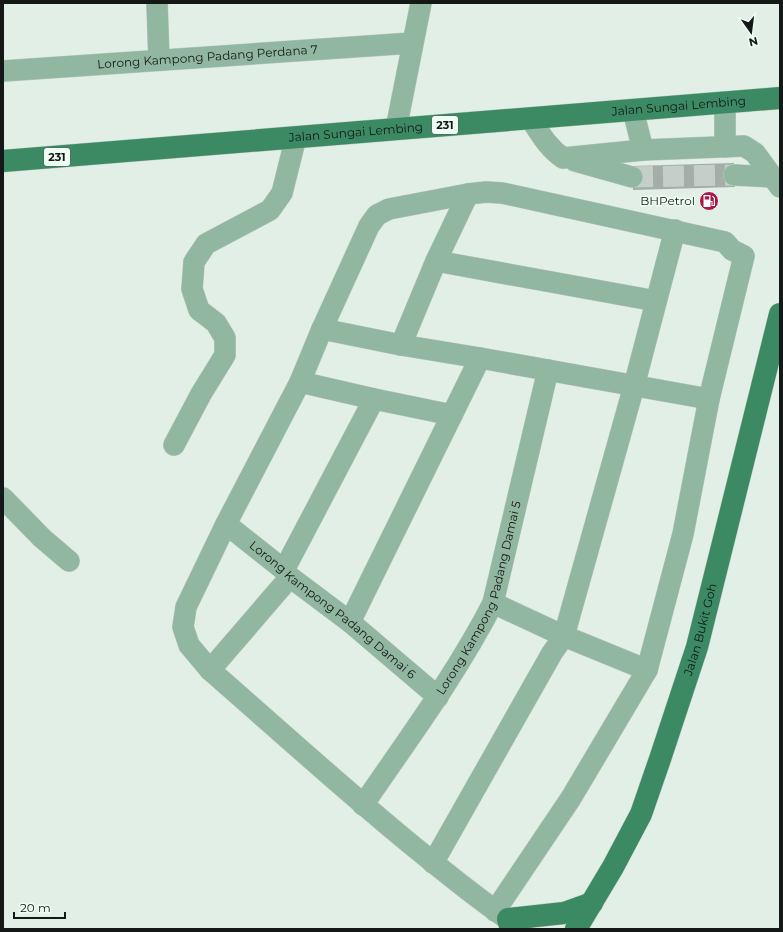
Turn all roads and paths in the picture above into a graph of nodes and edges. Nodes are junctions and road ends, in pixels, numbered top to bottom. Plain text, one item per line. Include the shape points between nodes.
1 (157, 3) edge
2 (421, 3) edge
3 (412, 43) junction
4 (159, 60) junction
5 (3, 71) edge
6 (780, 98) edge
7 (725, 102) junction
8 (633, 110) junction
9 (530, 118) junction
10 (396, 129) junction
11 (296, 137) junction
12 (725, 146) junction
13 (643, 150) junction
14 (563, 158) junction
15 (3, 161) edge
16 (734, 175) tunnel mouth
17 (632, 177) tunnel mouth
18 (777, 182) edge
19 (468, 194) junction
20 (675, 230) junction
21 (436, 261) junction
22 (656, 301) junction
23 (780, 314) edge
24 (322, 329) junction
25 (401, 345) junction
26 (480, 358) junction
27 (548, 370) junction
28 (300, 382) junction
29 (634, 386) junction
30 (374, 399) junction
31 (709, 399) junction
32 (452, 415) junction
33 (174, 445) dead end
34 (3, 498) edge
35 (226, 524) junction
36 (68, 560) dead end
37 (287, 573) junction
38 (493, 603) junction
39 (350, 622) junction
40 (564, 636) junction
41 (210, 670) junction
42 (647, 670) junction
43 (438, 697) junction
44 (363, 805) junction
45 (433, 863) junction
46 (592, 902) junction
47 (509, 922) edge
48 (576, 929) edge

1 - 4 street
2 - 3 street
3 - 4 street, Lorong Kampong Padang Perdana 7
3 - 10 street
4 - 5 street, Lorong Kampong Padang Perdana 7
6 - 7 main road, Jalan Sungai Lembing / 231
7 - 8 main road, Jalan Sungai Lembing / 231
7 - 12 street
8 - 9 main road, Jalan Sungai Lembing / 231
8 - 13 street
9 - 10 main road, Jalan Sungai Lembing / 231
9 - 14 street via 546,142
10 - 11 main road, Jalan Sungai Lembing / 231
11 - 15 main road, Jalan Sungai Lembing / 231
11 - 33 street via 282,193 270,210 206,244 194,262 192,289 200,310 216,323 225,338 225,355
12 - 13 street
12 - 18 street via 744,146 755,153
13 - 14 street
14 - 17 street
16 - 18 street
19 - 20 street via 502,193
19 - 21 street
19 - 24 street via 389,209 377,215 369,226
20 - 22 street
20 - 31 street via 725,242 732,250 744,256
21 - 22 street
21 - 25 street
22 - 29 street
23 - 46 main road, Jalan Bukit Goh via 697,647 641,814
24 - 25 street
24 - 28 street
25 - 26 street
26 - 27 street
26 - 32 street
27 - 29 street
27 - 38 street, Lorong Kampong Padang Damai 5
28 - 30 street
28 - 35 street
29 - 31 street
29 - 40 street
30 - 32 street
30 - 37 street
31 - 42 street via 683,534
32 - 39 street
34 - 36 street via 42,538
35 - 37 street, Lorong Kampong Padang Damai 6
35 - 41 street via 186,607 183,627 189,644
37 - 39 street, Lorong Kampong Padang Damai 6
37 - 41 street
38 - 40 street
38 - 43 street, Lorong Kampong Padang Damai 5
39 - 43 street, Lorong Kampong Padang Damai 6
40 - 42 street
40 - 45 street
41 - 44 street
42 - 47 street via 571,798
43 - 44 street, Lorong Kampong Padang Damai 5
44 - 45 street
45 - 47 street
46 - 47 main road via 564,913
46 - 48 main road, Jalan Bukit Goh

